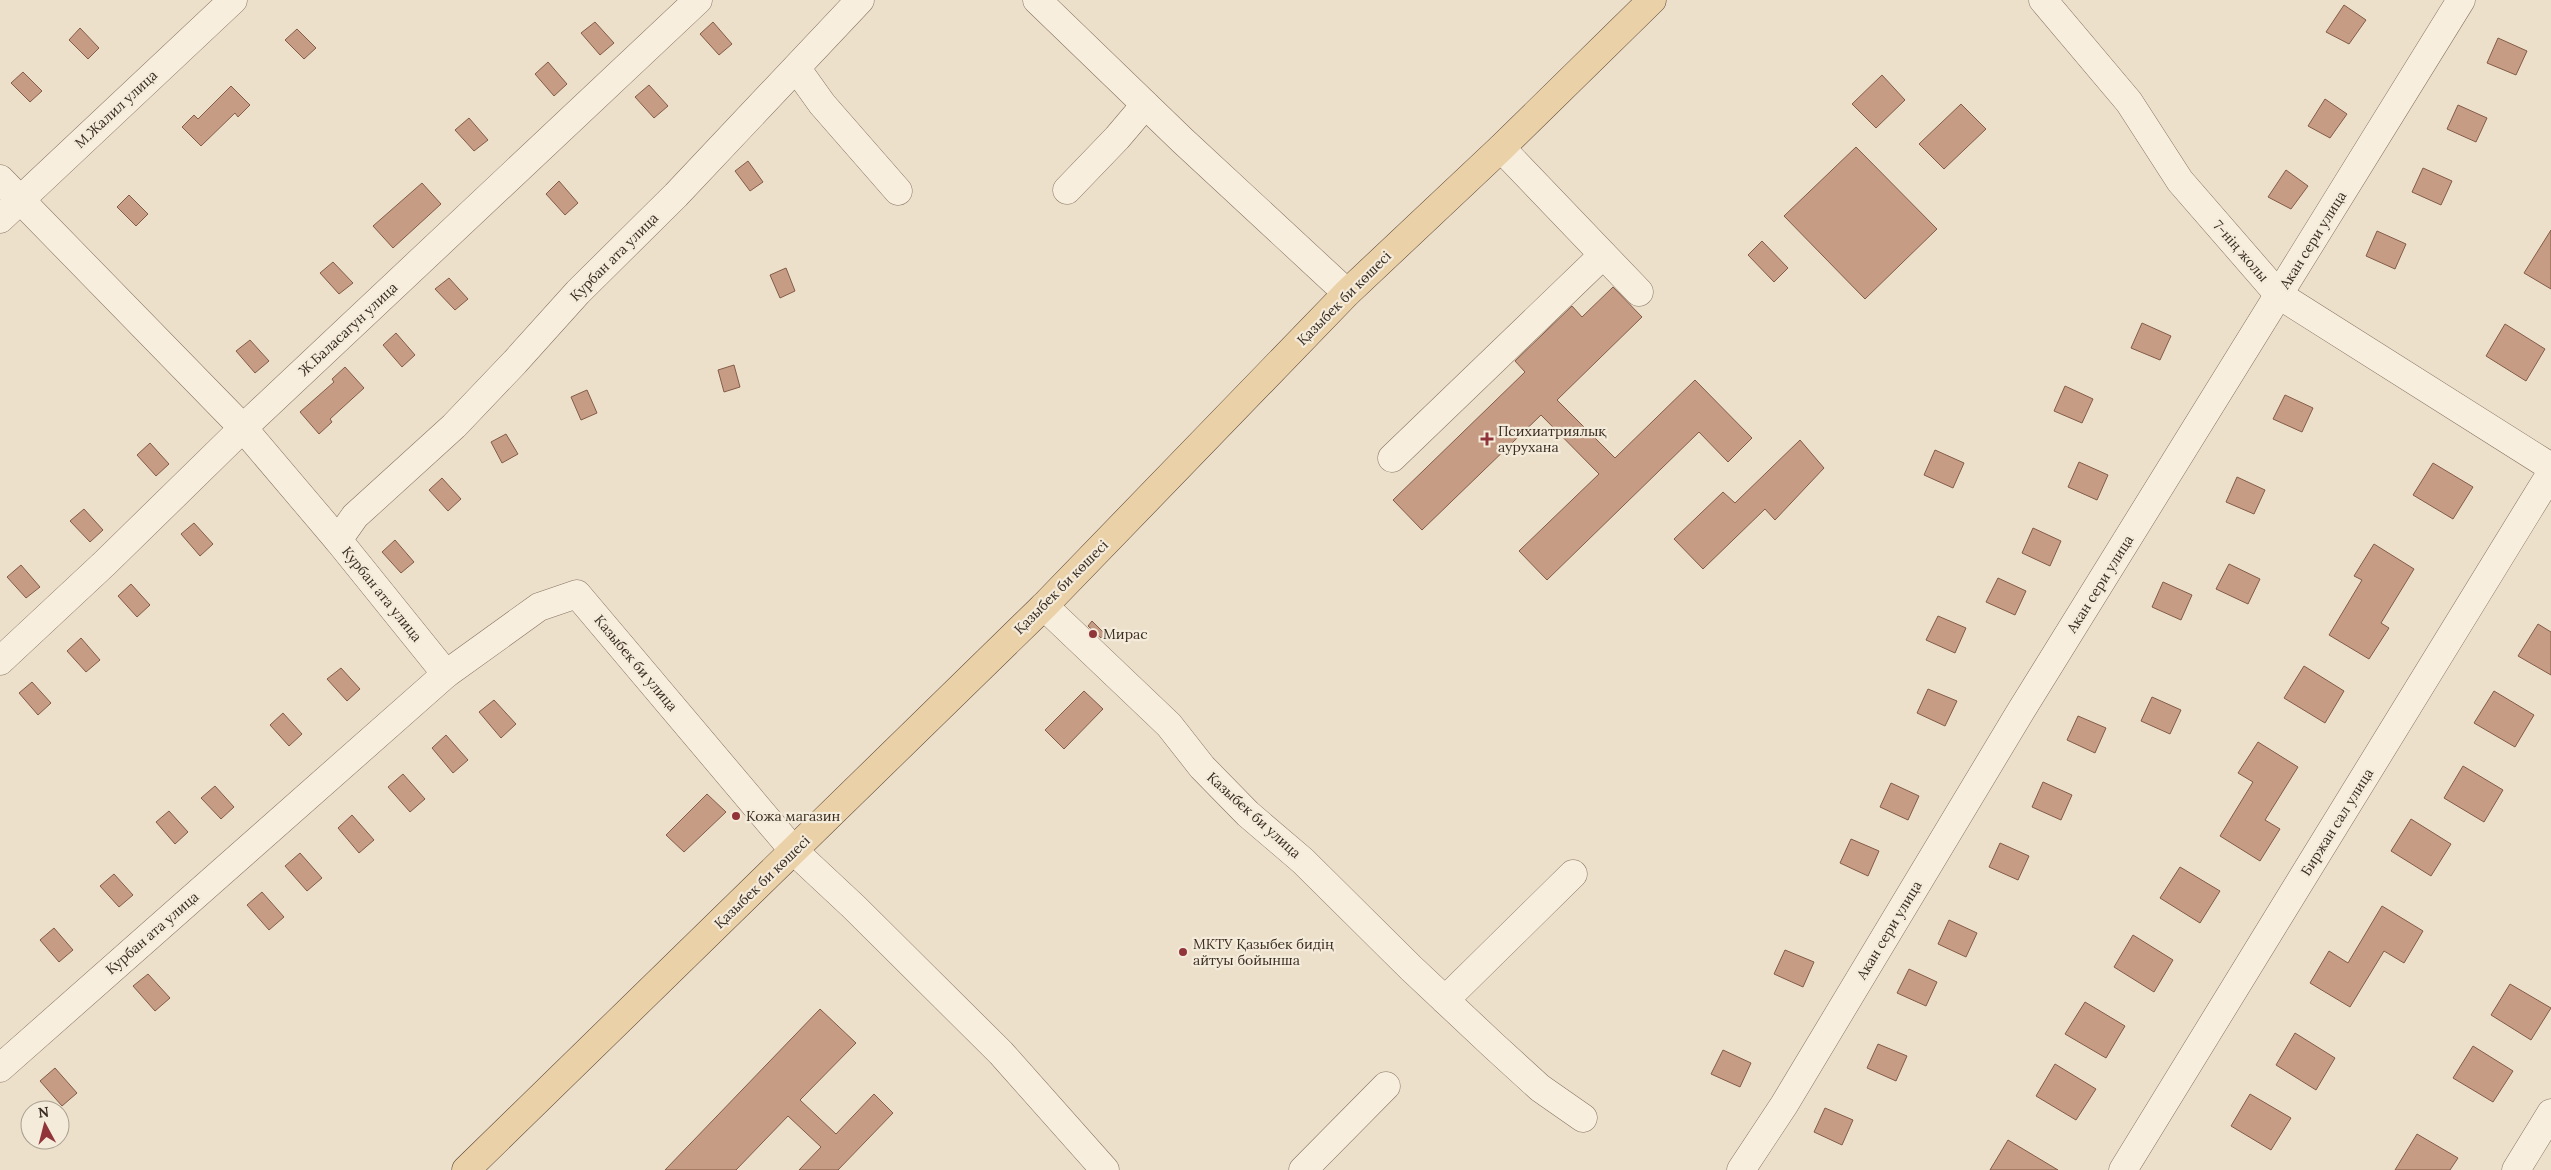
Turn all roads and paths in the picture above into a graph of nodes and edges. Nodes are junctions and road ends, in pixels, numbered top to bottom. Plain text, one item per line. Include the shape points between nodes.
1 (232, 0) edge
2 (698, 0) edge
3 (860, 0) edge
4 (1037, 0) edge
5 (1652, 0) edge
6 (2043, 0) edge
7 (2462, 0) edge
8 (797, 69) junction
9 (1146, 104) junction
10 (1501, 148) junction
11 (0, 179) edge
12 (1067, 190) dead end
13 (898, 191) dead end
14 (10, 210) edge
15 (1603, 255) junction
16 (1639, 292) dead end
17 (1347, 293) junction
18 (2280, 295) junction
19 (242, 428) junction
20 (1392, 458) dead end
21 (2551, 467) edge
22 (2551, 473) edge
23 (338, 540) junction
24 (1044, 606) junction
25 (0, 661) edge
26 (446, 674) junction
27 (794, 851) junction
28 (1573, 874) dead end
29 (1445, 1000) junction
30 (0, 1068) edge
31 (1386, 1086) dead end
32 (2551, 1113) edge
33 (1582, 1118) dead end
34 (466, 1170) edge
35 (1105, 1170) edge
36 (1303, 1170) edge
37 (1741, 1170) edge
38 (2123, 1170) edge
39 (2516, 1170) edge

1 - 14 street, М.Жалил улица
2 - 19 street, Ж.Баласагун улица
3 - 8 street, Курбан ата улица
4 - 9 street
5 - 10 main road, Қазыбек би көшесі
6 - 18 street, 7-нің жолы via 2129,102 2180,181
7 - 18 street, Акан сери улица
8 - 13 street via 822,104
8 - 23 street, Курбан ата улица via 578,292 454,426 355,516
9 - 12 street
9 - 17 street
10 - 15 street
10 - 17 main road, Қазыбек би көшесі
11 - 14 street
14 - 19 street
15 - 16 street
15 - 20 street
17 - 24 main road, Қазыбек би көшесі
18 - 21 street, 7-нің жолы
18 - 37 street, Акан сери улица via 2019,714 1784,1105
19 - 23 street
19 - 25 street, Ж.Баласагун улица
22 - 38 street, Биржан сал улица
23 - 26 street, Курбан ата улица
24 - 27 main road, Қазыбек би көшесі
24 - 29 street, Казыбек би улица via 1169,725 1202,767 1248,814 1303,860
26 - 27 street, Казыбек би улица via 539,607 578,594
26 - 30 street, Курбан ата улица
27 - 34 main road, Қазыбек би көшесі
27 - 35 street via 1001,1053
28 - 29 street
29 - 33 street, Казыбек би улица via 1540,1088
31 - 36 street
32 - 39 street

